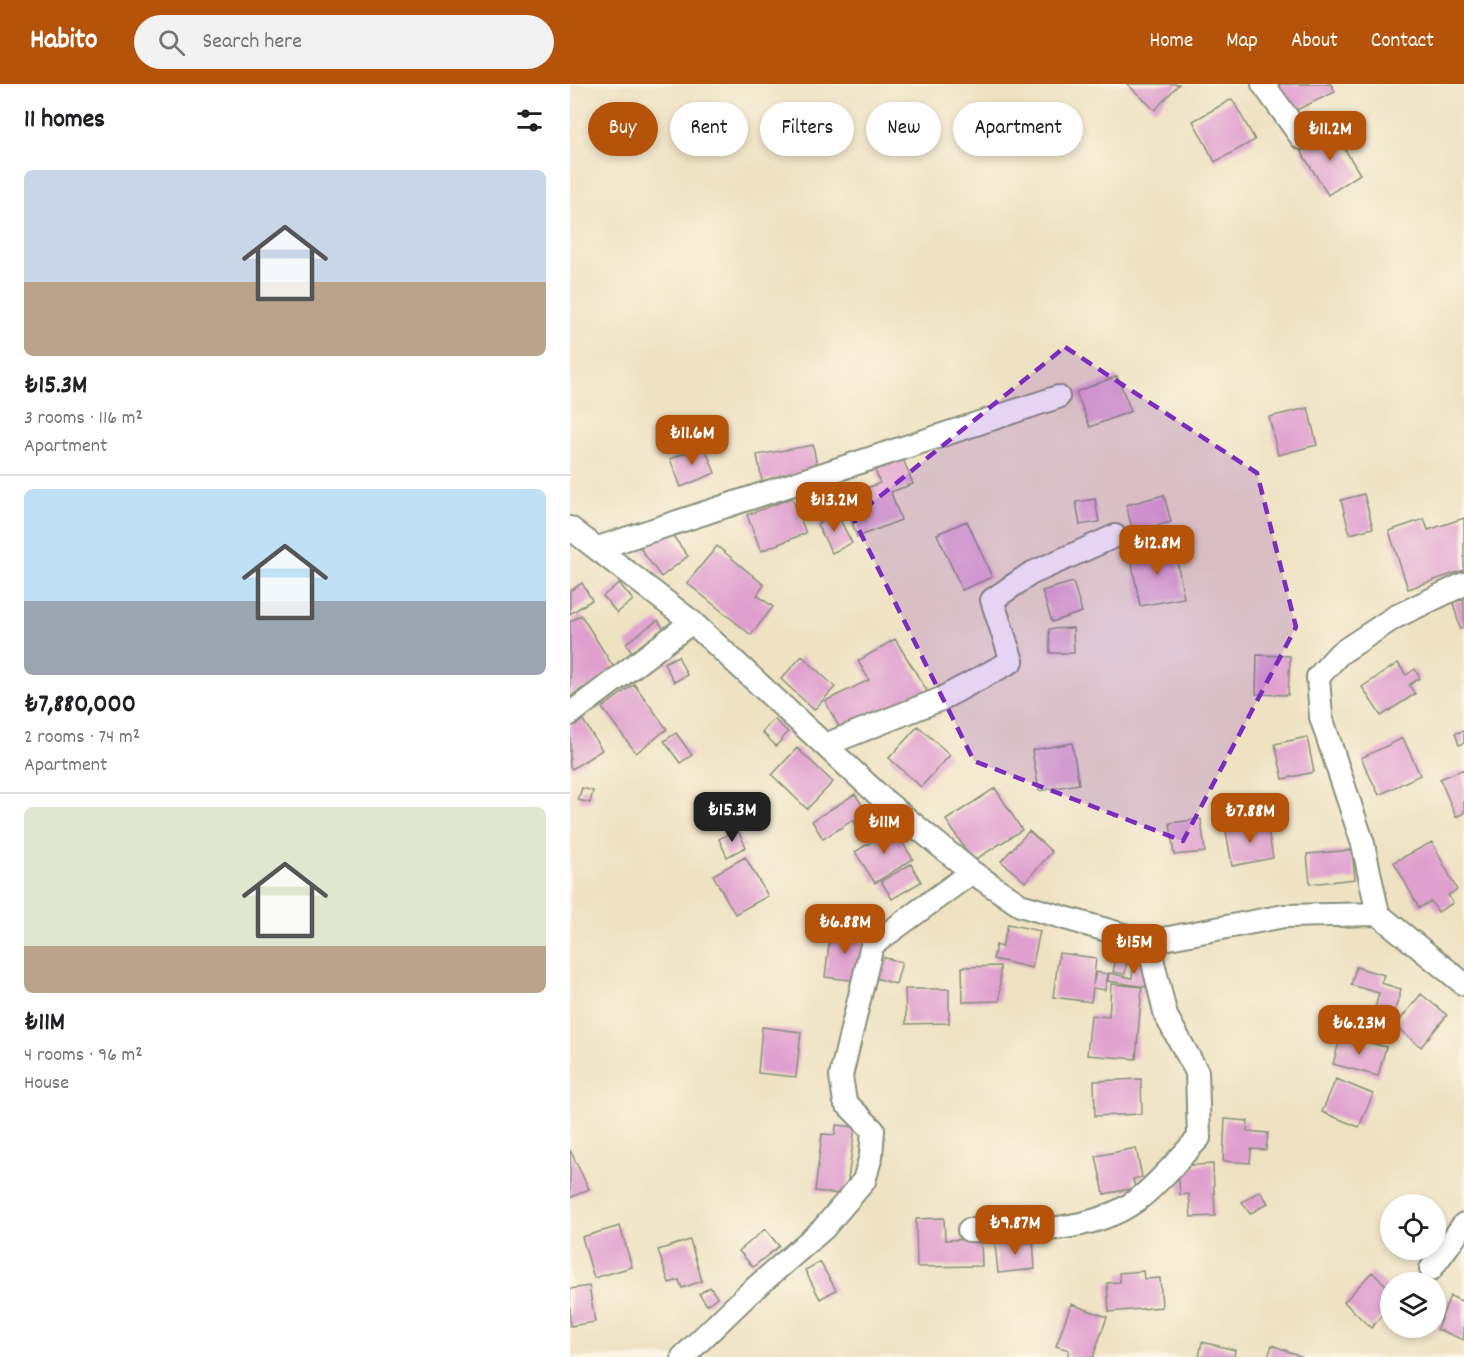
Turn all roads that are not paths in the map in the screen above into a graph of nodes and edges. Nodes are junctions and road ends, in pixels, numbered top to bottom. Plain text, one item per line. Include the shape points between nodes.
1 (1263, 84) edge
2 (1302, 138) dead end
3 (1058, 397) dead end
4 (570, 528) edge
5 (1115, 536) dead end
6 (598, 548) junction
7 (1464, 584) edge
8 (692, 622) junction
9 (570, 714) edge
10 (825, 745) junction
11 (972, 872) junction
12 (1378, 914) junction
13 (1148, 942) junction
14 (1464, 984) edge
15 (1464, 1224) edge
16 (969, 1230) dead end
17 (1431, 1269) dead end
18 (683, 1357) edge

1 - 2 street
3 - 6 street
4 - 6 street
5 - 10 street via 1030,574 992,600 1012,661 941,699
6 - 8 street
7 - 12 street via 1395,617 1339,654 1318,677 1321,717 1363,844
8 - 9 street
8 - 10 street
10 - 11 street via 885,801
11 - 13 street via 1020,905
11 - 18 street via 872,945 841,1076 845,1102 873,1130 864,1181 823,1229
12 - 13 street via 1284,916
12 - 14 street
13 - 16 street via 1166,1016 1197,1072 1199,1138 1139,1199 1115,1215 1021,1232
15 - 17 street

